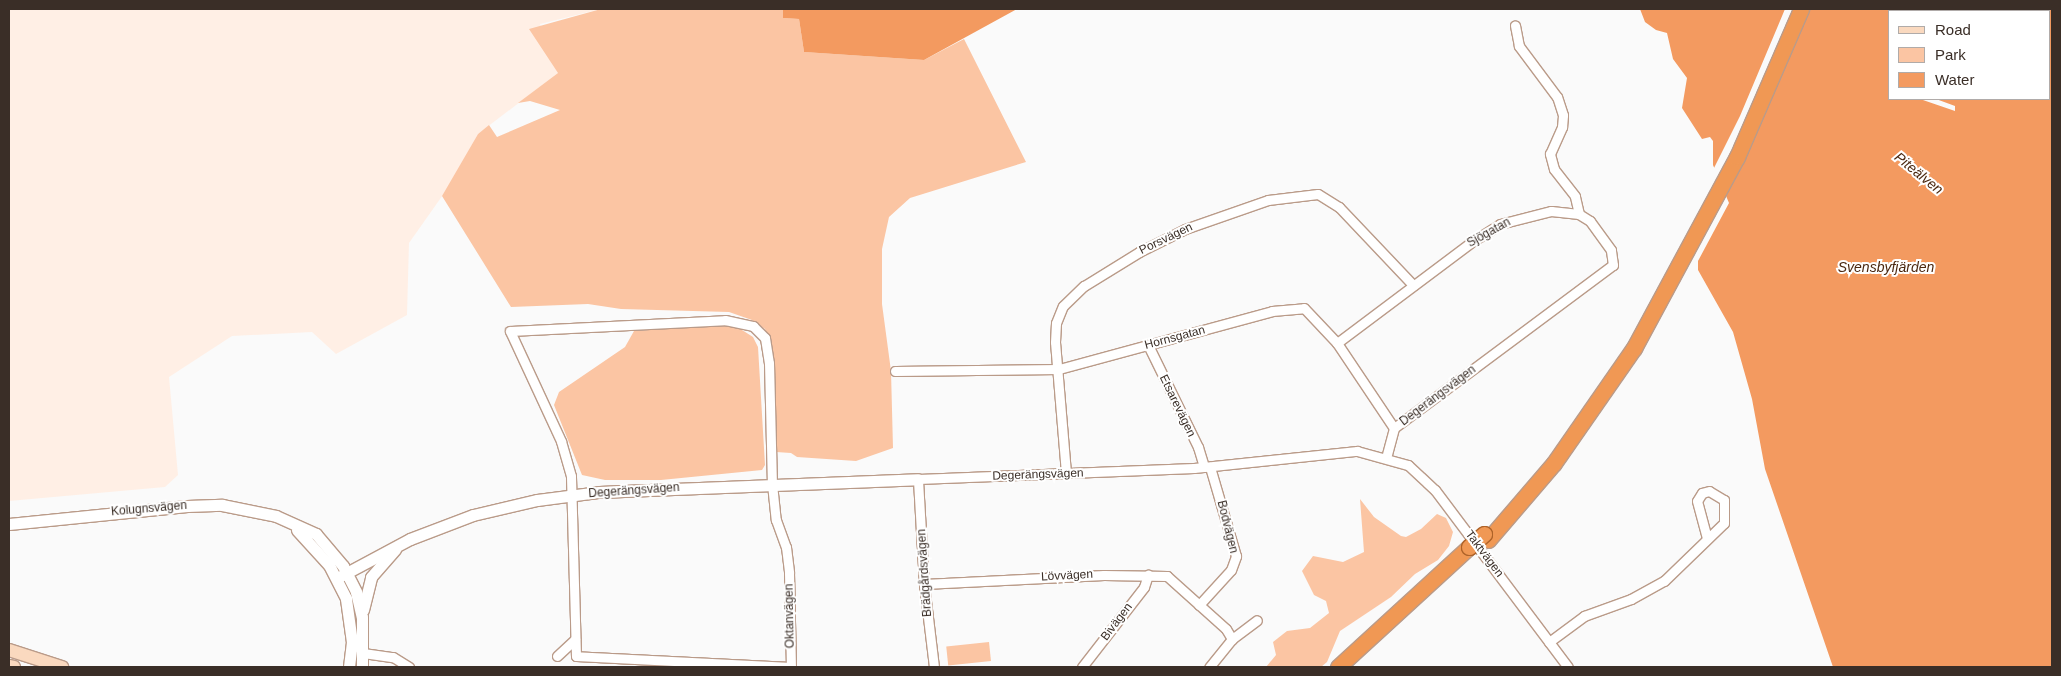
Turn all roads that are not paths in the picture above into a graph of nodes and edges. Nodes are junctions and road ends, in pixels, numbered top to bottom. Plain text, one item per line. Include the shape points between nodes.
1 (1793, 9) edge
2 (1801, 9) edge
3 (1515, 25) dead end
4 (1719, 184) junction
5 (1579, 214) junction
6 (1413, 286) junction
7 (1337, 344) junction
8 (1148, 345) junction
9 (1059, 369) junction
10 (895, 371) dead end
11 (1394, 428) junction
12 (1386, 458) junction
13 (1207, 467) junction
14 (1066, 474) junction
15 (918, 478) junction
16 (772, 484) junction
17 (572, 496) junction
18 (9, 524) edge
19 (1707, 539) junction
20 (398, 545) junction
21 (1472, 550) junction
22 (1148, 575) junction
23 (342, 576) junction
24 (924, 584) junction
25 (1199, 605) junction
26 (362, 617) junction
27 (1257, 620) dead end
28 (575, 639) junction
29 (1232, 639) junction
30 (1549, 642) junction
31 (9, 650) edge
32 (363, 653) junction
33 (557, 656) dead end
34 (9, 666) edge
35 (14, 667) edge
36 (62, 667) edge
37 (349, 667) edge
38 (362, 667) edge
39 (409, 667) edge
40 (934, 667) edge
41 (1082, 667) edge
42 (1209, 667) edge
43 (1338, 667) edge
44 (1352, 667) edge
45 (1568, 667) edge

1 - 4 highway
2 - 4 highway via 1759,111
3 - 5 street via 1519,46 1557,96 1563,115 1550,154 1554,169 1574,196
4 - 21 highway, bridge via 1600,386 1550,456
5 - 6 street, Sjögatan via 1550,211 1500,224
5 - 11 street, Degerängsvägen via 1590,221 1611,250 1613,265
6 - 7 street, Sjögatan
6 - 9 street, Porsvägen via 1330,200 1318,194 1268,200 1185,229 1084,286 1063,306 1056,322
7 - 8 street, Hornsgatan via 1304,308 1289,308
7 - 11 street, Hornsgatan
8 - 9 street, Hornsgatan
8 - 13 street, Etsarevägen
9 - 10 street, Hornsgatan
9 - 14 street, Porsvägen
11 - 12 street, Degerängsvägen
12 - 13 street, Degerängsvägen via 1357,450
12 - 30 street, Taktvägen via 1408,465 1435,490
13 - 14 street, Degerängsvägen
13 - 25 street, Bodvägen via 1236,556 1231,570
14 - 15 street, Degerängsvägen
15 - 16 street, Degerängsvägen
15 - 24 street, Brädgårdsvägen
16 - 17 street, Degerängsvägen
16 - 17 street, Oktanvägen via 769,363 765,338 753,326 725,320 510,331 562,442
16 - 28 street, Oktanvägen via 776,520 786,547 789,573 791,667 576,656
17 - 20 street, Degerängsvägen via 537,500 473,515
17 - 28 street, Oktanvägen
18 - 23 street, Kolugnsvägen via 222,505 257,511 288,522
19 - 19 street via 1725,519 1724,500 1709,492 1702,493 1697,501
19 - 30 street via 1664,582 1584,616
20 - 23 street, Degerängsvägen
20 - 26 street, Kolugnsvägen via 370,577
21 - 43 highway
21 - 44 highway
22 - 24 street, Lövvägen
22 - 25 street, Lövvägen via 1167,576
22 - 41 street, Bivägen via 1144,587
23 - 26 street, Kolugnsvägen via 356,592
23 - 37 street, Kolugnsvägen via 351,626
24 - 40 street, Brädgårdsvägen
25 - 29 street, Lövvägen
26 - 32 street, Kolugnsvägen
27 - 29 street
28 - 33 street
29 - 42 street
30 - 45 street, Taktvägen
31 - 36 main road
32 - 38 street, Kolugnsvägen
32 - 39 street via 392,657
34 - 35 main road

